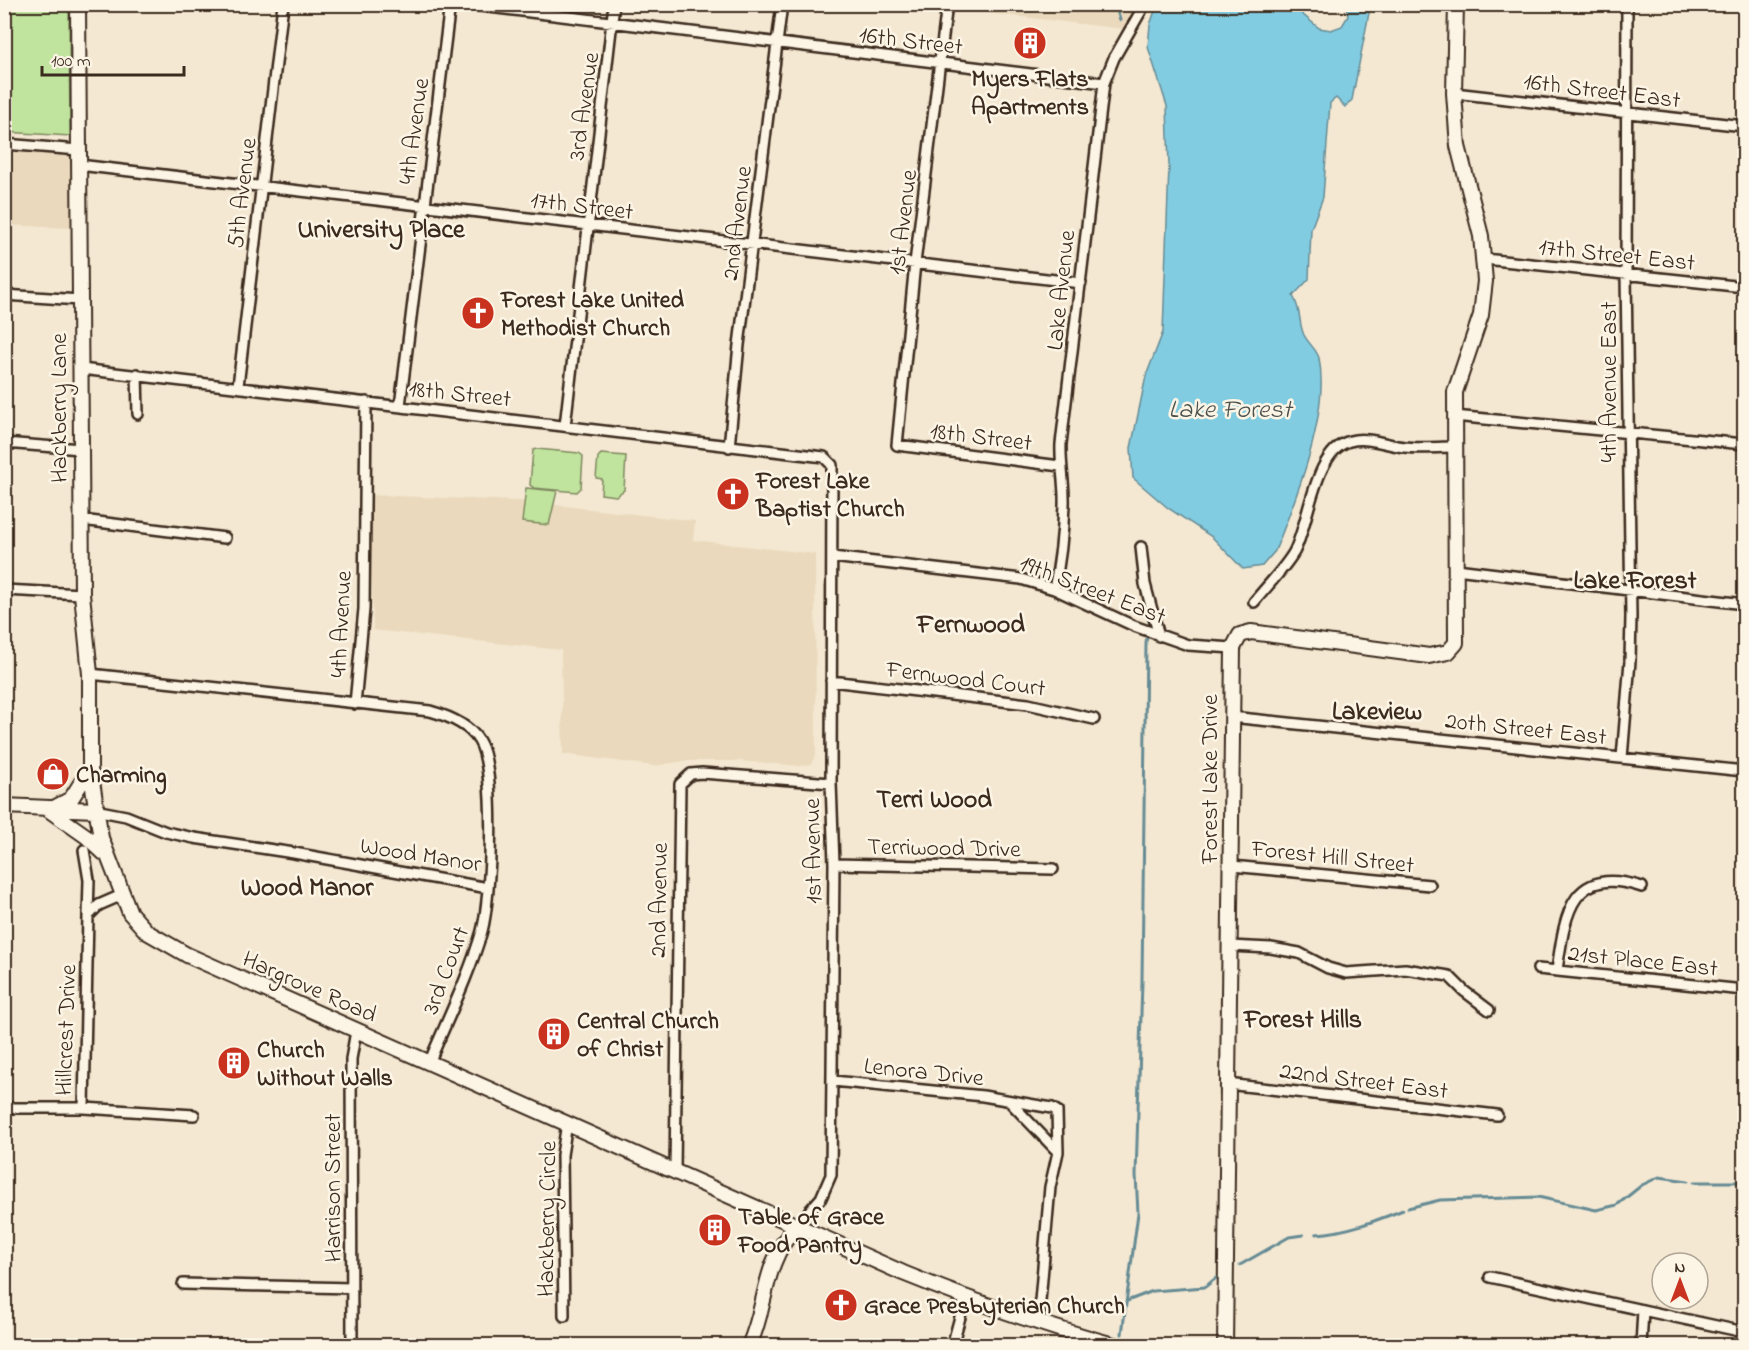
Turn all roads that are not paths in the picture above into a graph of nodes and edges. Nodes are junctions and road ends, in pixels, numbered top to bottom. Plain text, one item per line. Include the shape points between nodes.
1 (78, 4) edge
2 (283, 4) edge
3 (450, 4) edge
4 (464, 4) edge
5 (614, 4) edge
6 (782, 4) edge
7 (947, 4) edge
8 (1145, 4) edge
9 (1456, 4) edge
10 (1628, 4) edge
11 (613, 22) junction
12 (778, 42) junction
13 (941, 63) junction
14 (1104, 83) junction
15 (1454, 93) junction
16 (1627, 113) junction
17 (1744, 126) edge
18 (4, 144) edge
19 (79, 150) junction
20 (80, 165) junction
21 (262, 186) junction
22 (423, 205) junction
23 (587, 225) junction
24 (754, 244) junction
25 (1485, 259) junction
26 (915, 263) junction
27 (1626, 274) junction
28 (1081, 284) junction
29 (1744, 287) edge
30 (4, 296) edge
31 (80, 300) junction
32 (81, 369) junction
33 (137, 374) junction
34 (238, 386) junction
35 (366, 402) junction
36 (400, 406) junction
37 (138, 414) dead end
38 (1454, 416) junction
39 (565, 426) junction
40 (1627, 432) junction
41 (4, 443) edge
42 (1744, 444) edge
43 (897, 445) joint
44 (729, 447) junction
45 (1454, 447) junction
46 (81, 449) junction
47 (832, 465) joint
48 (1060, 466) junction
49 (82, 520) junction
50 (225, 538) dead end
51 (1141, 547) dead end
52 (832, 557) junction
53 (1456, 569) junction
54 (4, 590) edge
55 (1054, 590) junction
56 (1630, 590) junction
57 (82, 594) junction
58 (1254, 602) dead end
59 (1744, 604) edge
60 (1159, 636) junction
61 (1233, 648) junction
62 (90, 674) junction
63 (831, 681) junction
64 (355, 704) junction
65 (1231, 717) junction
66 (1094, 719) dead end
67 (1622, 758) junction
68 (90, 769) junction
69 (1744, 771) edge
70 (831, 783) junction
71 (4, 806) edge
72 (47, 809) junction
73 (95, 810) junction
74 (84, 850) dead end
75 (108, 857) junction
76 (834, 864) junction
77 (1232, 866) junction
78 (1053, 869) dead end
79 (1430, 885) dead end
80 (1642, 887) dead end
81 (488, 888) junction
82 (122, 895) junction
83 (88, 916) junction
84 (1229, 946) junction
85 (1538, 969) dead end
86 (1557, 970) junction
87 (1744, 990) edge
88 (1489, 1010) dead end
89 (356, 1031) junction
90 (429, 1063) junction
91 (833, 1081) junction
92 (1227, 1084) junction
93 (1010, 1102) junction
94 (4, 1108) edge
95 (84, 1108) junction
96 (1497, 1114) dead end
97 (194, 1115) dead end
98 (567, 1123) junction
99 (1058, 1152) junction
100 (675, 1172) junction
101 (796, 1226) junction
102 (1490, 1277) dead end
103 (183, 1284) dead end
104 (352, 1288) junction
105 (965, 1299) junction
106 (1643, 1310) junction
107 (564, 1316) dead end
108 (1038, 1324) junction
109 (1744, 1332) edge
110 (352, 1346) edge
111 (749, 1346) edge
112 (952, 1346) edge
113 (1117, 1346) edge
114 (1225, 1346) edge
115 (1641, 1346) edge

1 - 19 main road, Hackberry Lane
2 - 21 street, 5th Avenue
3 - 22 street, 4th Avenue
4 - 11 street, 16th Street
5 - 11 street, 3rd Avenue
6 - 12 street, 2nd Avenue
7 - 13 street, 1st Avenue
8 - 14 street, Lake Avenue
9 - 15 main road
10 - 16 street, 4th Avenue East
11 - 12 street, 16th Street
11 - 23 street, 3rd Avenue
12 - 13 street, 16th Street
12 - 24 street, 2nd Avenue
13 - 14 street, 16th Street
13 - 26 street, 1st Avenue
14 - 28 street, Lake Avenue
15 - 16 street, 16th Street East
15 - 25 main road via 1458,146
16 - 17 street, 16th Street East
16 - 27 street, 4th Avenue East
18 - 19 street
19 - 20 main road, Hackberry Lane
20 - 21 street, 17th Street
20 - 31 main road, Hackberry Lane
21 - 22 street, 17th Street
21 - 34 street, 5th Avenue
22 - 23 street, 17th Street
22 - 36 street, 4th Avenue
23 - 24 street, 17th Street
23 - 39 street, 3rd Avenue
24 - 26 street, 17th Street
24 - 44 street, 2nd Avenue
25 - 27 street, 17th Street East
25 - 38 main road via 1481,315 1461,369
26 - 28 street, 17th Street
26 - 43 street, 1st Avenue
27 - 29 street, 17th Street East
27 - 40 street, 4th Avenue East
28 - 48 street, Lake Avenue
30 - 31 street
31 - 32 main road, Hackberry Lane
32 - 33 street, 18th Street
32 - 46 main road, Hackberry Lane
33 - 34 street, 18th Street
33 - 37 street
34 - 35 street, 18th Street
35 - 36 street, 18th Street
35 - 64 street, 4th Avenue via 364,609
36 - 39 street, 18th Street
38 - 40 street
38 - 45 main road
39 - 44 street, 18th Street
40 - 42 street
40 - 56 street, 4th Avenue East
41 - 46 street
43 - 48 street, 18th Street
44 - 47 street, 18th Street via 824,457
45 - 53 main road
45 - 58 street via 1406,448 1360,440 1339,446 1315,484 1295,549
46 - 49 main road, Hackberry Lane
47 - 52 street, 1st Avenue
48 - 55 street, Lake Avenue via 1064,503
49 - 50 street
49 - 57 main road, Hackberry Lane
51 - 60 street via 1145,584
52 - 55 street, 19th Street East via 1009,576
52 - 63 street, 1st Avenue
53 - 56 street
53 - 61 main road via 1456,643 1439,656 1251,632 1240,635
54 - 57 street
55 - 60 street, 19th Street East
56 - 59 street
56 - 67 street, 4th Avenue East via 1630,661
57 - 62 main road, Hackberry Lane
60 - 61 street, 19th Street East via 1188,645
61 - 65 main road, Forest Lake Drive
62 - 64 street, Wood Manor
62 - 68 main road, Hackberry Lane
63 - 66 street, Fernwood Court via 1028,704
63 - 70 street, 1st Avenue
64 - 81 street, Wood Manor via 441,714 462,724 478,739 489,771
65 - 67 street, 20th Street East
65 - 77 main road, Forest Lake Drive
67 - 69 street, 20th Street East
68 - 72 main road via 71,799
68 - 73 main road, Hackberry Lane
70 - 76 street, 1st Avenue
70 - 100 street, 2nd Avenue via 702,772 691,774 680,784
71 - 72 main road
72 - 73 main road
72 - 75 main road
73 - 75 main road, Hargrove Road
73 - 81 street, Wood Manor via 194,838
74 - 83 street, Hillcrest Drive via 89,880
75 - 82 main road, Hargrove Road
76 - 78 street, Terriwood Drive
76 - 91 street, 1st Avenue
77 - 79 street, Forest Hill Street
77 - 84 main road, Forest Lake Drive
80 - 86 street via 1609,881 1587,888 1571,905 1563,927
81 - 90 street, 3rd Court via 477,947
82 - 83 street via 99,905
82 - 89 main road, Hargrove Road via 137,922 166,945
83 - 95 street, Hillcrest Drive
84 - 88 street via 1299,953 1346,973 1405,969 1449,976
84 - 92 main road, Forest Lake Drive
85 - 86 street, 21st Place East
86 - 87 street, 21st Place East
89 - 90 main road, Hargrove Road
89 - 104 street, Harrison Street via 351,1059
90 - 98 main road, Hargrove Road
91 - 93 street, Lenora Drive
91 - 101 street, 1st Avenue via 831,1175 820,1198
92 - 96 street, 22nd Street East
92 - 114 main road, Forest Lake Drive
93 - 99 street, Lenora Drive
93 - 99 street, Lenora Drive via 1057,1111
94 - 95 street, Hillcrest Drive
95 - 97 street
98 - 100 main road, Hargrove Road
98 - 107 street, Hackberry Circle via 562,1155
99 - 108 street, Lenora Drive via 1050,1187
100 - 101 main road, Hargrove Road
101 - 105 main road, Hargrove Road
101 - 111 main road via 771,1264
102 - 106 street
103 - 104 street
104 - 110 street, Harrison Street
105 - 108 main road, Hargrove Road
105 - 112 street
106 - 109 street
106 - 115 street
108 - 113 main road, Hargrove Road

